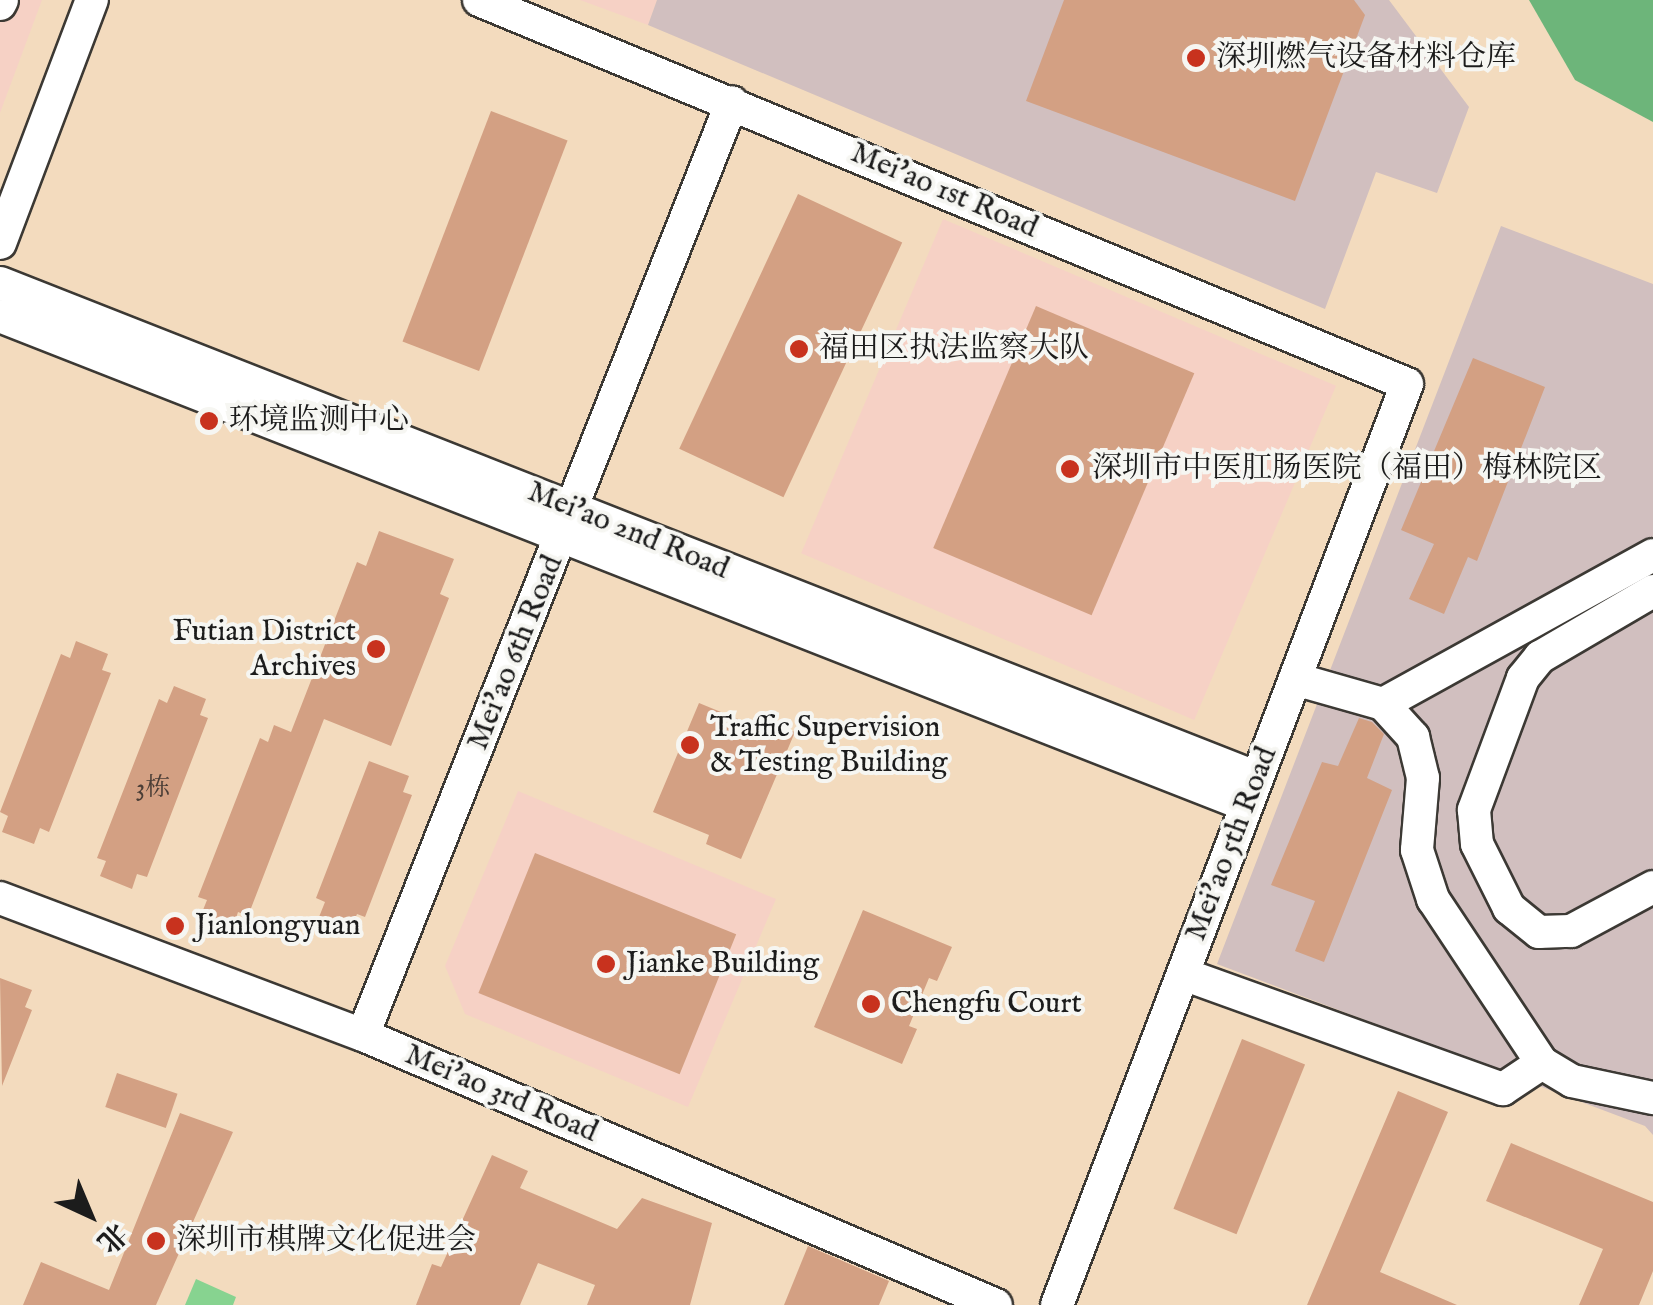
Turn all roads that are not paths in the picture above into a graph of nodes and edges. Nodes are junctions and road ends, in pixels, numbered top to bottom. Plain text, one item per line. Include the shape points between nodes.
1 (92, 0) edge
2 (479, 0) edge
3 (732, 102) junction
4 (0, 243) edge
5 (0, 282) edge
6 (0, 316) edge
7 (1407, 384) joint
8 (569, 525) junction
9 (1653, 555) edge
10 (1653, 591) edge
11 (1295, 679) junction
12 (1383, 704) junction
13 (1252, 792) junction
14 (1653, 888) edge
15 (0, 898) edge
16 (1183, 974) junction
17 (363, 1036) junction
18 (1542, 1063) junction
19 (1653, 1098) edge
20 (996, 1305) edge
21 (1057, 1305) edge

1 - 4 street
2 - 3 street, Mei'ao 1st Road
3 - 7 street, Mei'ao 1st Road
3 - 8 street, Mei'ao 6th Road
5 - 8 street, Mei'ao 2nd Road
6 - 8 street, Mei'ao 2nd Road
7 - 11 street, Mei'ao 5th Road
8 - 13 street, Mei'ao 2nd Road
8 - 17 street, Mei'ao 6th Road
9 - 12 street
10 - 14 street via 1540,657 1523,678 1474,810 1477,844 1509,908 1539,932 1572,930
11 - 12 street
11 - 13 street, Mei'ao 5th Road
12 - 18 street via 1414,737 1423,778 1417,850 1433,900
13 - 16 street, Mei'ao 5th Road
15 - 17 street, Mei'ao 3rd Road
16 - 18 street via 1503,1089
16 - 21 street, Mei'ao 5th Road
17 - 20 street, Mei'ao 3rd Road
18 - 19 street via 1572,1081

